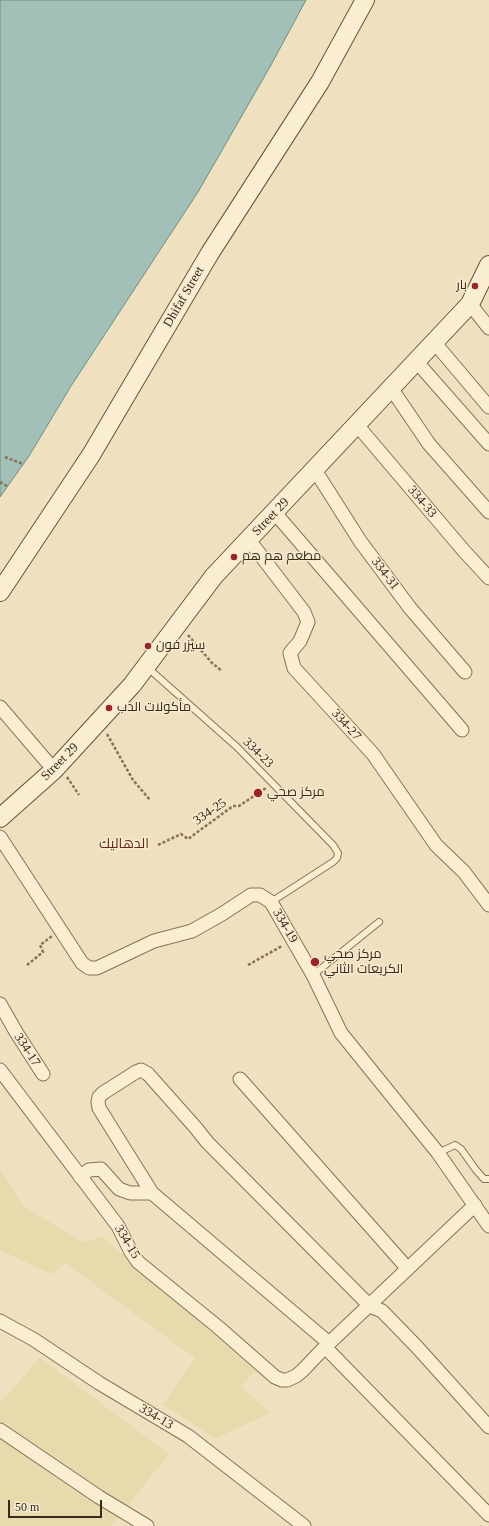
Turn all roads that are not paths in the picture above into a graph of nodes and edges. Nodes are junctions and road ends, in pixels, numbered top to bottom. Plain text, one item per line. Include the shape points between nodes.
1 (365, 0) edge
2 (489, 265) edge
3 (470, 304) junction
4 (489, 328) edge
5 (434, 342) junction
6 (416, 361) junction
7 (391, 388) junction
8 (489, 407) edge
9 (357, 425) junction
10 (489, 444) edge
11 (315, 470) junction
12 (489, 512) edge
13 (275, 513) junction
14 (249, 540) junction
15 (489, 578) edge
16 (0, 592) edge
17 (146, 667) junction
18 (464, 672) dead end
19 (0, 707) edge
20 (462, 730) dead end
21 (56, 768) junction
22 (0, 818) edge
23 (0, 838) edge
24 (271, 902) junction
25 (489, 905) edge
26 (379, 922) dead end
27 (313, 975) junction
28 (0, 1004) edge
29 (0, 1070) edge
30 (43, 1074) dead end
31 (240, 1079) dead end
32 (438, 1153) junction
33 (80, 1176) junction
34 (489, 1179) edge
35 (152, 1192) junction
36 (475, 1205) junction
37 (489, 1226) edge
38 (408, 1269) junction
39 (370, 1306) junction
40 (0, 1321) edge
41 (327, 1345) junction
42 (489, 1427) edge
43 (0, 1430) edge
44 (489, 1515) edge
45 (147, 1526) edge
46 (304, 1526) edge

1 - 16 street, Dhifaf Street via 320,82 210,253 91,455
2 - 3 street, Street 29
3 - 4 street
3 - 5 street, Street 29
5 - 6 street, Street 29
5 - 8 street
6 - 7 street, Street 29
6 - 10 street
7 - 9 street, Street 29
7 - 12 street via 429,444
9 - 11 street, Street 29
9 - 15 street, 334-33
11 - 13 street, Street 29
11 - 18 street, 334-31 via 360,541 410,608
13 - 14 street, Street 29
13 - 20 street
14 - 17 street, Street 29 via 214,576
14 - 25 street, 334-27 via 304,612 308,622 300,641 290,653 294,668 372,754 436,845 464,872
17 - 21 street, Street 29 via 132,686
17 - 24 lane, 334-23 via 237,747 338,853 333,862
19 - 21 street
21 - 22 street, Street 29
23 - 24 street, 334-19 via 82,963 89,968 97,968 154,941 192,931 251,895 260,895
24 - 27 street, 334-19
26 - 27 lane
27 - 32 street, 334-19 via 341,1033
28 - 30 street, 334-17
29 - 33 street, 334-15
31 - 38 street
32 - 34 lane via 454,1145 461,1149 484,1179
32 - 36 street, 334-19
33 - 35 street via 89,1170 101,1169 119,1190 130,1193
33 - 41 street, 334-15 via 118,1226 138,1262 275,1377 287,1380 296,1376
35 - 39 street via 99,1108 98,1102 103,1093 141,1070 148,1074 207,1142
35 - 41 street
36 - 37 street, 334-19
36 - 38 street
38 - 39 street
39 - 41 street
39 - 42 street via 382,1311 417,1346
40 - 46 street, 334-13 via 188,1436
41 - 44 street
43 - 45 street

